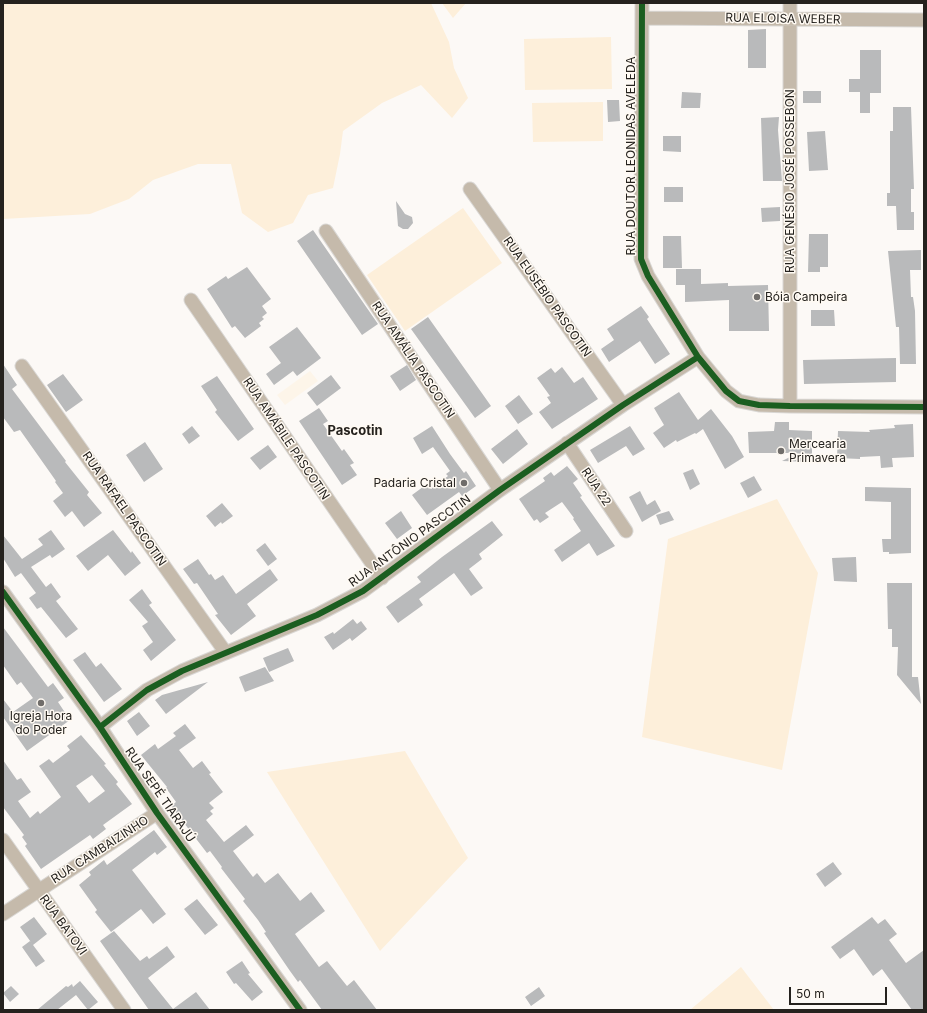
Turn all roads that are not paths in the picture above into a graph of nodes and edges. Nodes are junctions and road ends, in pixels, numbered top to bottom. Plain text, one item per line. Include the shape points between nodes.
1 (642, 3) edge
2 (790, 3) edge
3 (642, 18) junction
4 (791, 20) junction
5 (924, 20) edge
6 (470, 189) dead end
7 (326, 231) dead end
8 (191, 300) dead end
9 (698, 357) junction
10 (22, 366) dead end
11 (623, 405) junction
12 (790, 406) junction
13 (924, 407) edge
14 (567, 444) junction
15 (500, 490) junction
16 (626, 531) dead end
17 (382, 578) junction
18 (3, 592) edge
19 (226, 653) junction
20 (100, 727) junction
21 (157, 813) junction
22 (3, 840) edge
23 (39, 891) junction
24 (3, 914) edge
25 (124, 1010) edge
26 (300, 1010) edge

1 - 3 street, RUA DOUTOR LEONIDAS AVELEDA
2 - 4 street, RUA GENÉSIO JOSÉ POSSEBON
3 - 4 street, RUA ELOISA WEBER
3 - 9 street, RUA DOUTOR LEONIDAS AVELEDA via 641,259 648,276
4 - 5 street, RUA ELOISA WEBER
4 - 12 street, RUA GENÉSIO JOSÉ POSSEBON
6 - 11 street, RUA EUSÉBIO PASCOTIN
7 - 15 street, RUA AMÁLIA PASCOTIN
8 - 17 street, RUA AMÁBILE PASCOTIN
9 - 11 street, RUA ANTÔNIO PASCOTIN
9 - 12 street, RUA DOUTOR LEONIDAS AVELEDA via 726,391 739,401 759,405
10 - 19 street, RUA RAFAEL PASCOTIN
11 - 14 street, RUA ANTÔNIO PASCOTIN
12 - 13 street, RUA DOUTOR LEONIDAS AVELEDA
14 - 15 street, RUA ANTÔNIO PASCOTIN
14 - 16 street, RUA 22
15 - 17 street, RUA ANTÔNIO PASCOTIN
17 - 19 street, RUA ANTÔNIO PASCOTIN via 317,615
18 - 20 street, RUA SEPÉ TIARAJÚ
19 - 20 street, RUA ANTÔNIO PASCOTIN via 182,671 147,690
20 - 21 street, RUA SEPÉ TIARAJÚ
21 - 23 street, RUA CAMBAIZINHO
21 - 26 street, RUA SEPÉ TIARAJÚ
22 - 23 street, RUA BATOVI
23 - 24 street, RUA CAMBAIZINHO
23 - 25 street, RUA BATOVI

